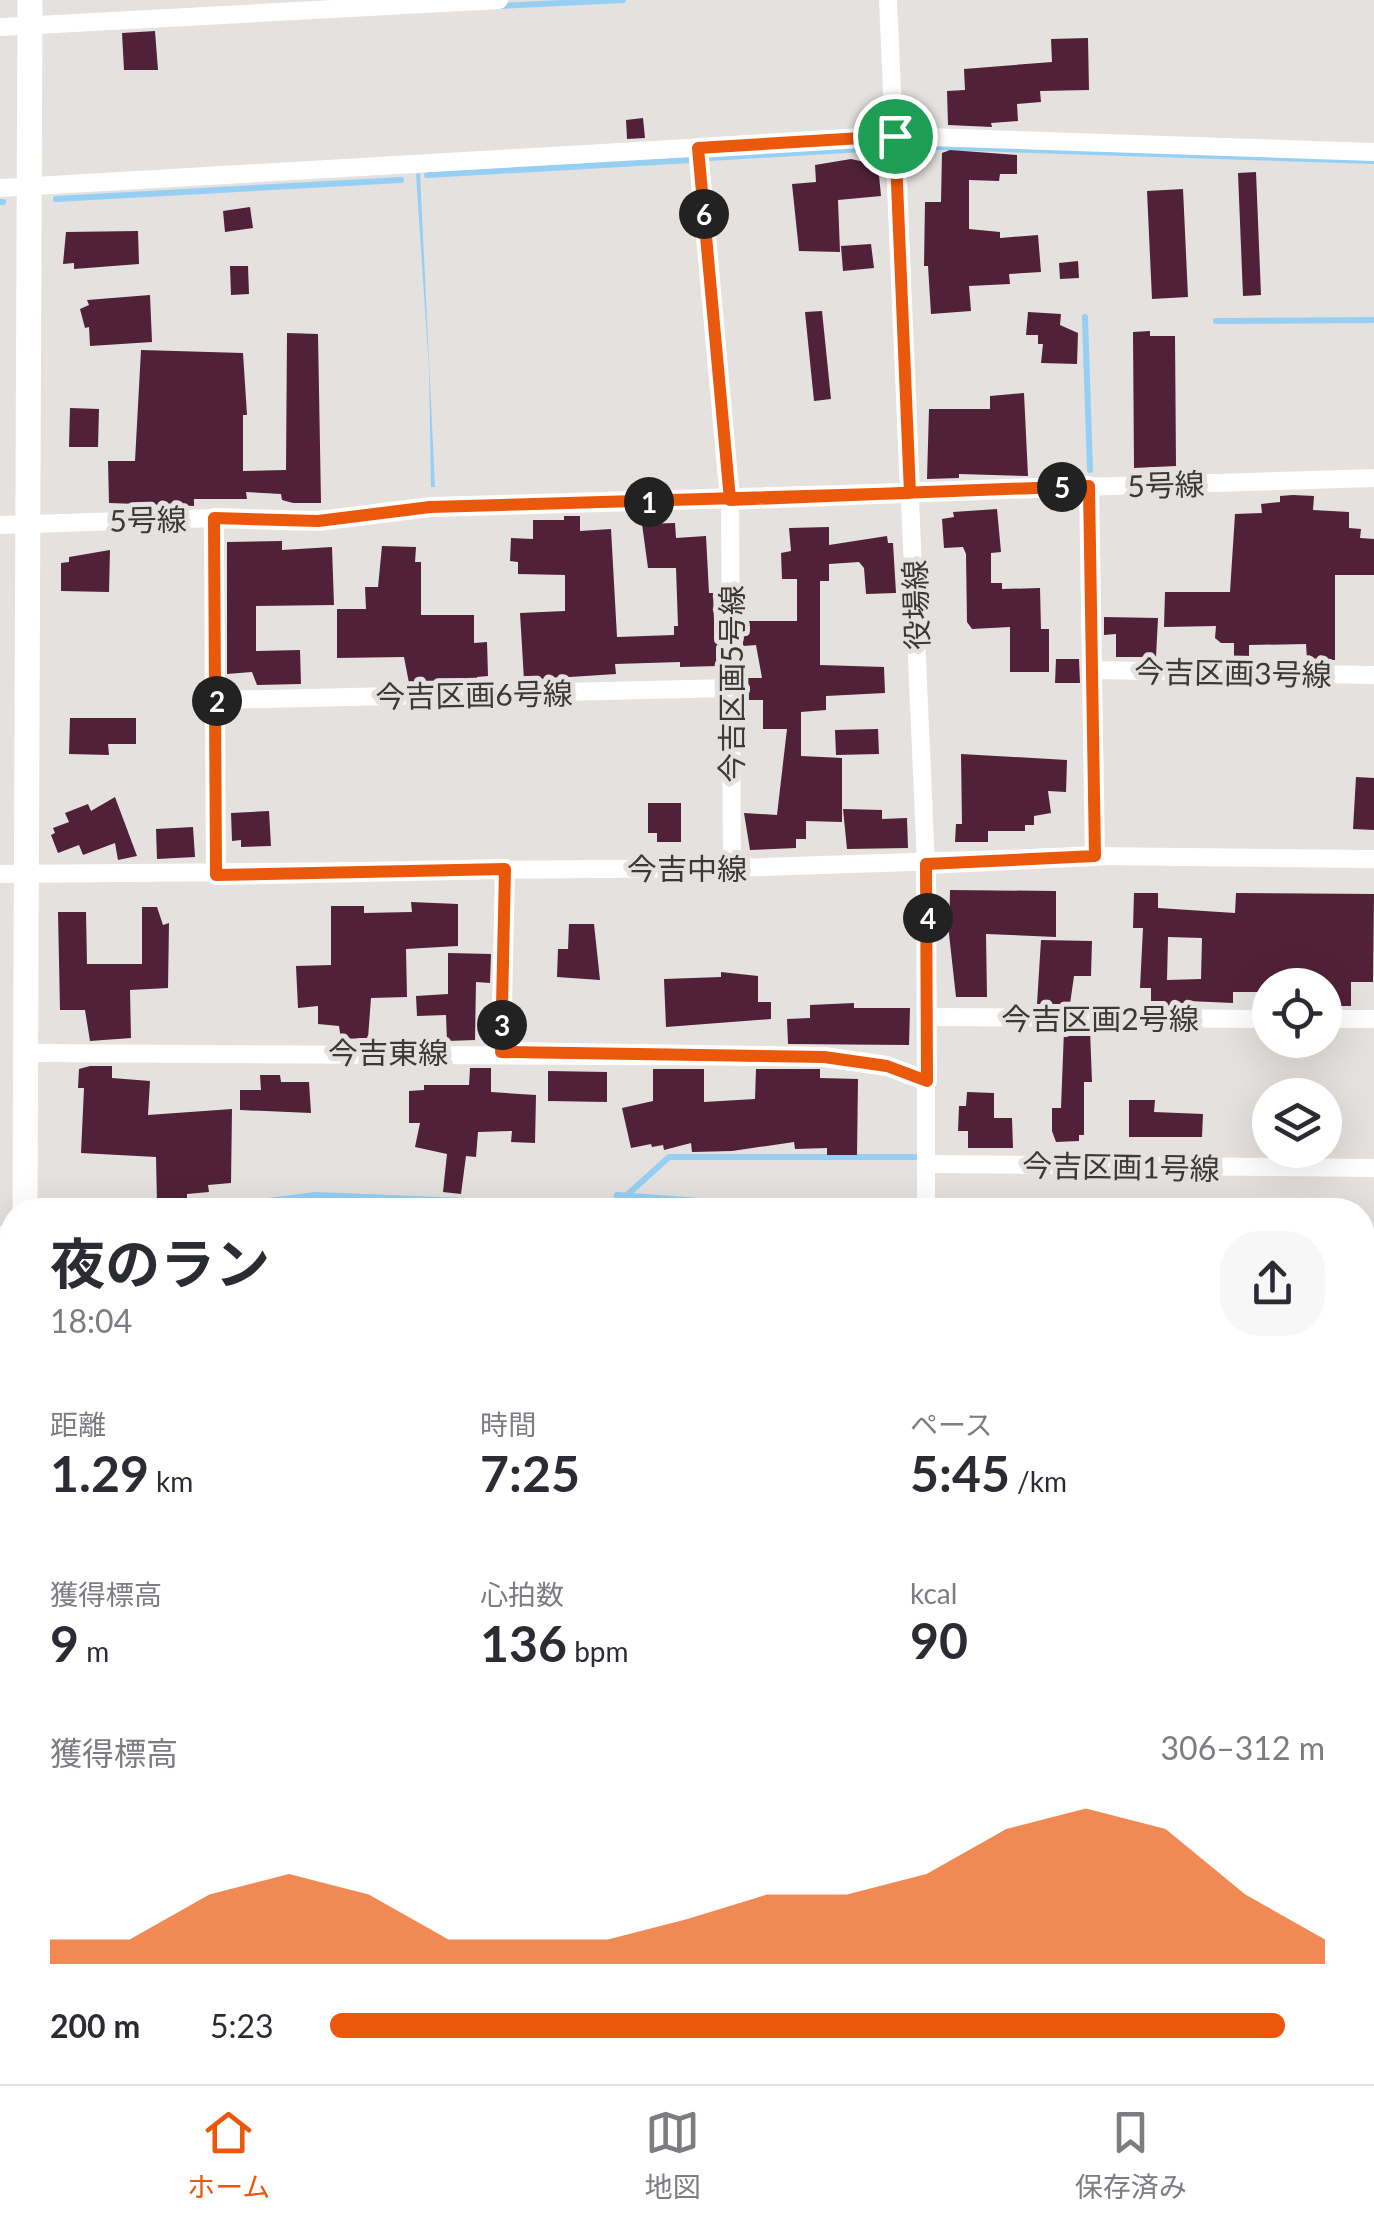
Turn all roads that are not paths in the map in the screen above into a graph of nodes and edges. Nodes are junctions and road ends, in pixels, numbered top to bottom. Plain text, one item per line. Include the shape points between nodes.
1 (500, 0) edge
2 (888, 0) edge
3 (30, 12) edge
4 (0, 27) edge
5 (895, 136) junction
6 (698, 148) junction
7 (1374, 152) edge
8 (31, 186) junction
9 (0, 188) edge
10 (1374, 478) edge
11 (1089, 486) junction
12 (910, 493) junction
13 (730, 500) junction
14 (214, 518) junction
15 (12, 523) edge
16 (1092, 670) junction
17 (1374, 674) edge
18 (731, 688) junction
19 (217, 700) junction
20 (1095, 856) junction
21 (1374, 859) edge
22 (926, 864) junction
23 (732, 868) junction
24 (505, 869) junction
25 (13, 874) edge
26 (216, 875) junction
27 (930, 1017) junction
28 (1252, 1019) edge
29 (1342, 1019) edge
30 (1374, 1019) edge
31 (501, 1052) junction
32 (25, 1053) junction
33 (927, 1081) junction
34 (927, 1164) junction
35 (1374, 1168) edge
36 (25, 1198) edge
37 (926, 1198) edge

1 - 3 street
2 - 5 street, 役場線
3 - 4 street
3 - 8 main road
5 - 6 street
5 - 7 street
5 - 12 street, 役場線
6 - 8 street
6 - 13 street, 今吉区画5号線
8 - 9 street
8 - 15 main road
10 - 11 street, 5号線
11 - 12 street, 5号線
11 - 16 street
12 - 13 street, 5号線
12 - 22 street, 役場線
13 - 14 street, 5号線 via 430,507 318,521
13 - 18 street, 今吉区画5号線
14 - 15 street, 5号線
14 - 19 street
15 - 25 main road
16 - 17 street, 今吉区画3号線
16 - 20 street
18 - 19 street, 今吉区画6号線
18 - 23 street, 今吉区画5号線
19 - 26 street
20 - 21 street, 今吉中線
20 - 22 street, 今吉中線
22 - 23 street, 今吉中線
22 - 27 street, 役場線
23 - 24 street, 今吉中線
24 - 26 street, 今吉中線
24 - 31 street
25 - 26 street, 今吉中線
25 - 32 main road
27 - 28 street, 今吉区画2号線
27 - 33 street, 役場線
29 - 30 street
31 - 32 street, 今吉東線
31 - 33 street, 今吉東線 via 824,1057 887,1066
32 - 36 main road
33 - 34 street, 役場線
34 - 35 street, 今吉区画1号線
34 - 37 street, 役場線

